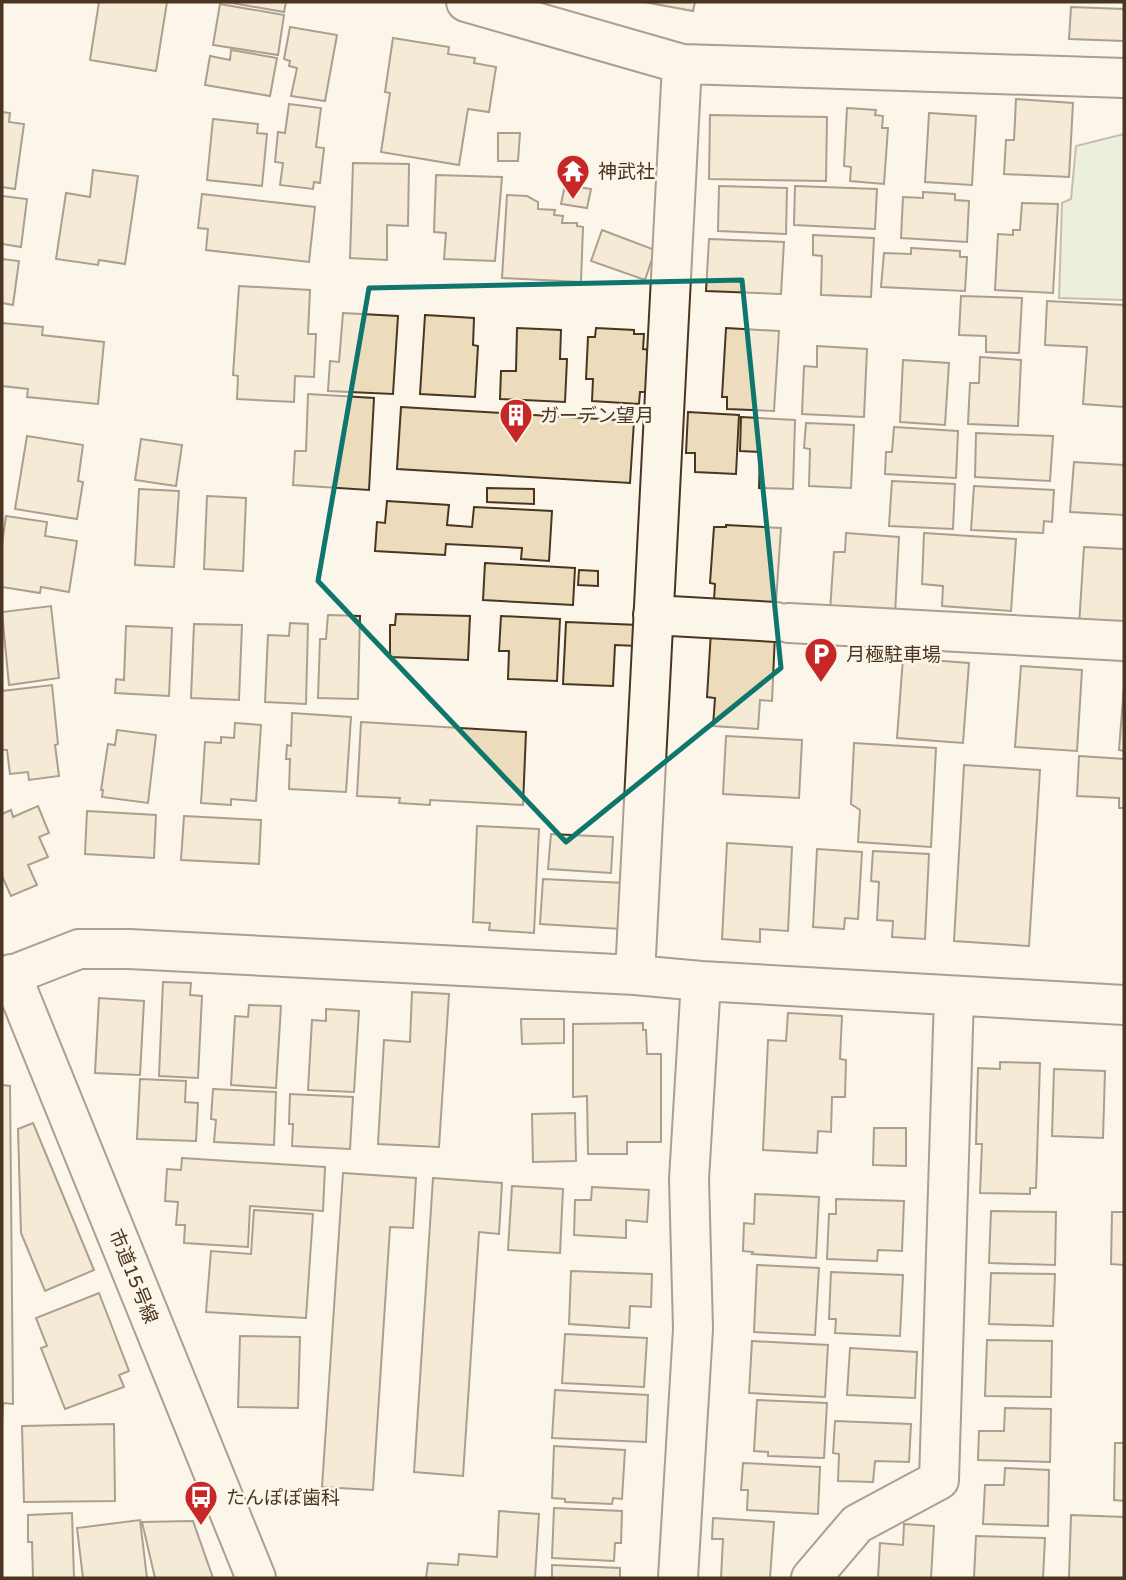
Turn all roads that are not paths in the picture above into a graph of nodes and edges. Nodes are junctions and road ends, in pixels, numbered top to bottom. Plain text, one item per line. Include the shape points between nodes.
1 (466, 2) edge
2 (682, 64) junction
3 (1124, 78) edge
4 (653, 615) junction
5 (1124, 641) edge
6 (4, 970) edge
7 (635, 975) junction
8 (701, 981) junction
9 (954, 996) junction
10 (1124, 1005) edge
11 (256, 1578) edge
12 (678, 1578) edge
13 (811, 1578) edge

1 - 2 street
2 - 3 street
2 - 4 street
4 - 5 street
4 - 7 street
6 - 7 street via 92,949
6 - 11 street, 市道15号線
7 - 8 street
8 - 9 street
8 - 12 street via 689,1179 693,1329
9 - 10 street
9 - 13 street via 939,1480 857,1524

